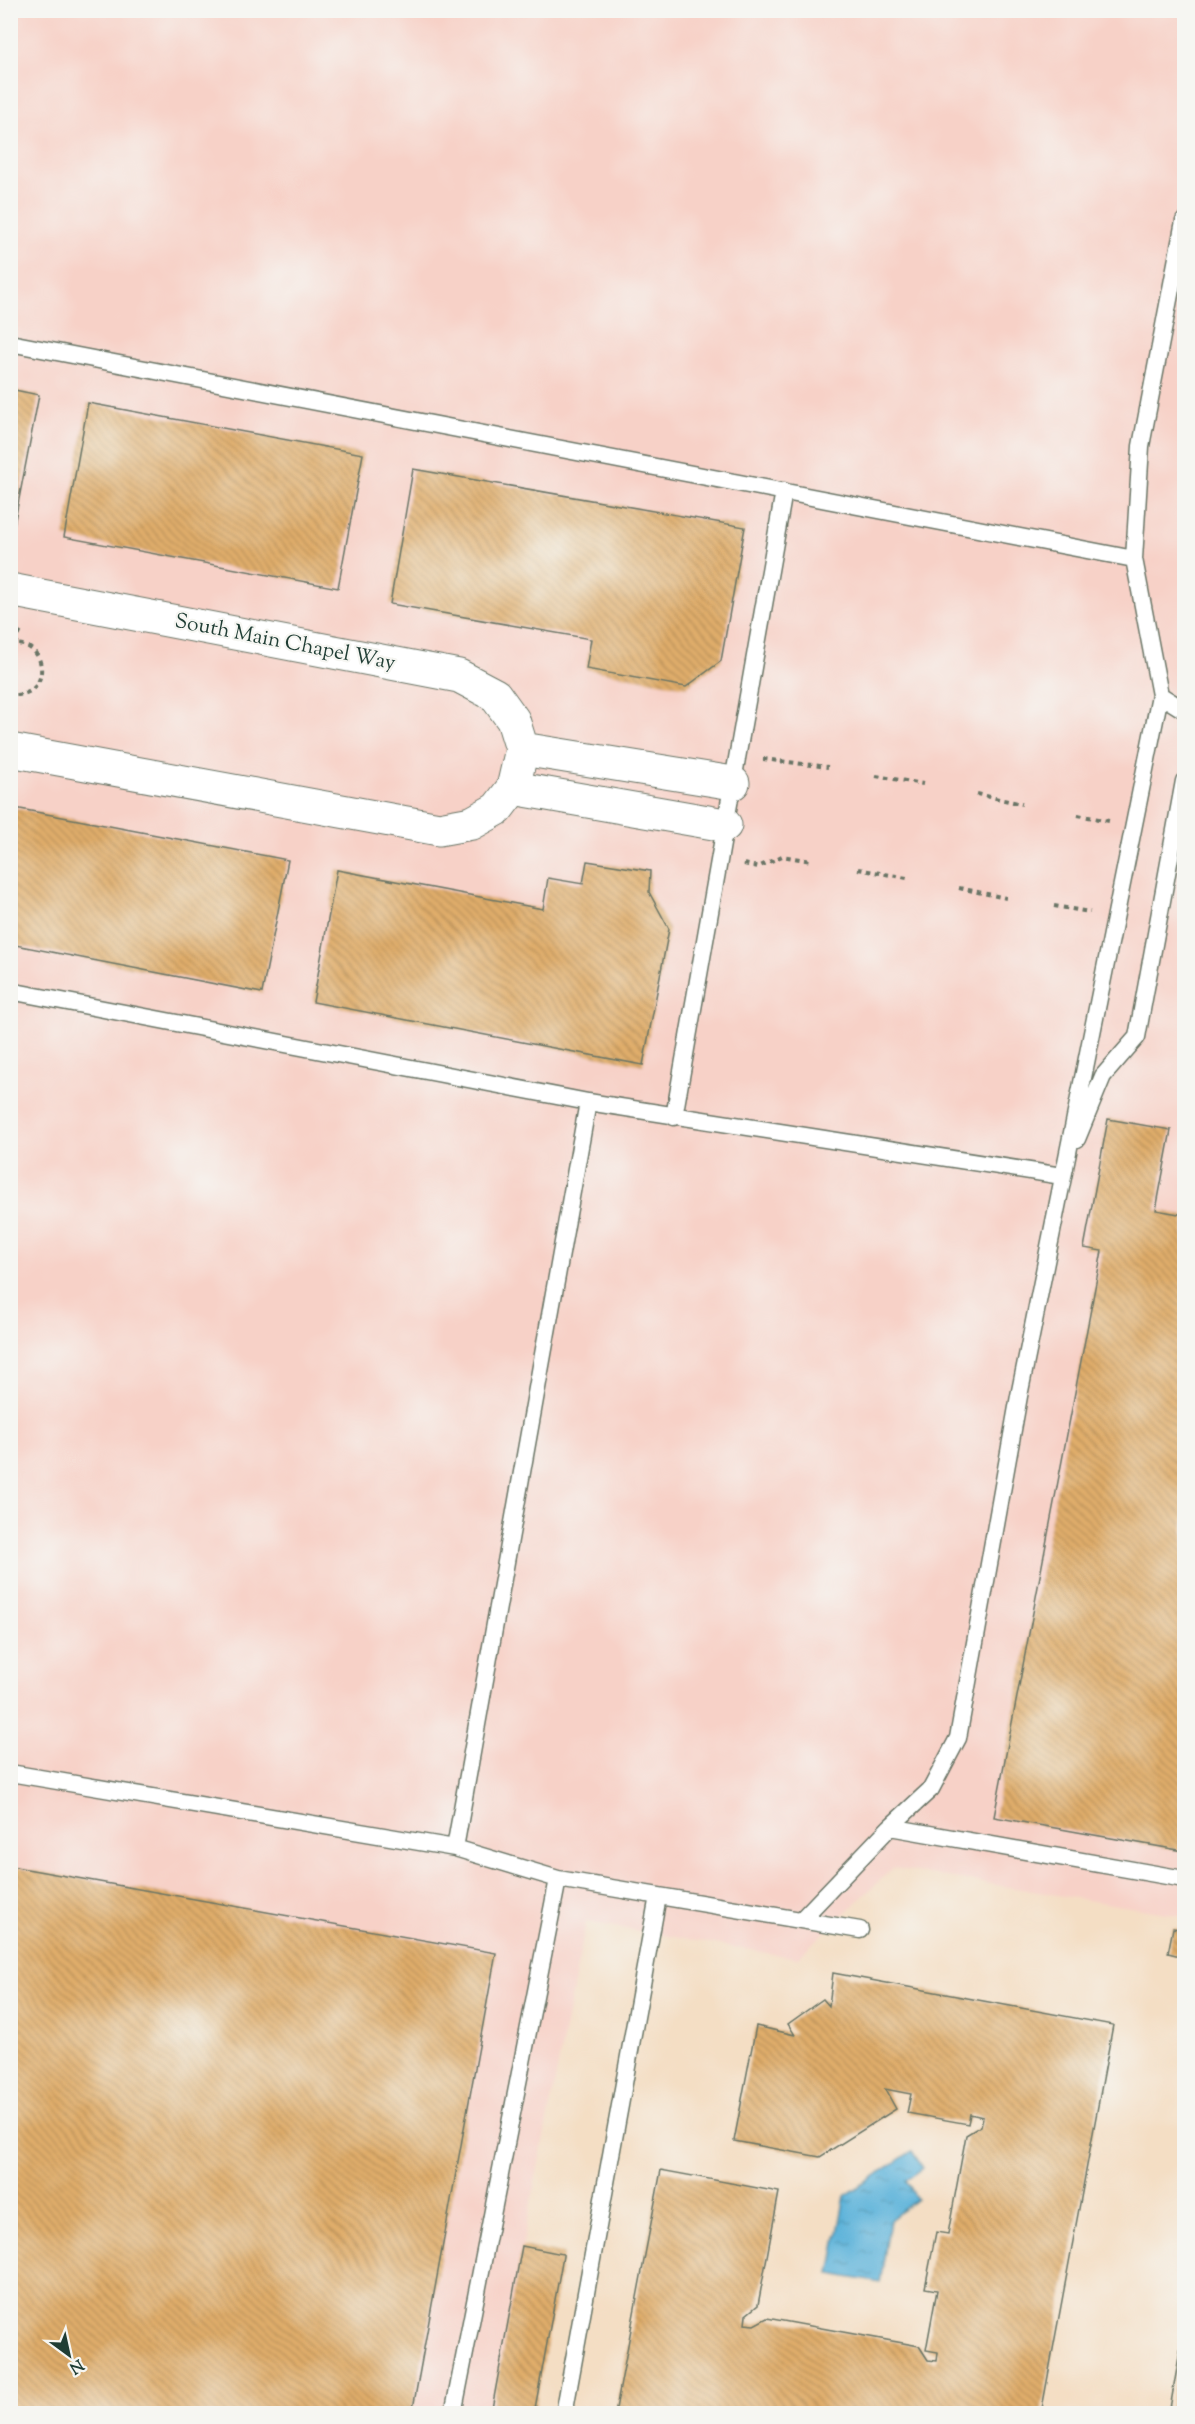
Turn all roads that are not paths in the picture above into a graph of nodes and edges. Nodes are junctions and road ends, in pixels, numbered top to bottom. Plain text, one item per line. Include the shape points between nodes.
1 (1185, 221) edge
2 (10, 343) edge
3 (784, 491) junction
4 (1134, 559) junction
5 (10, 590) edge
6 (1160, 695) junction
7 (1185, 710) edge
8 (522, 749) junction
9 (10, 750) edge
10 (1185, 781) edge
11 (733, 783) junction
12 (513, 788) junction
13 (725, 825) junction
14 (10, 991) edge
15 (588, 1102) junction
16 (674, 1117) junction
17 (1062, 1176) junction
18 (10, 1773) edge
19 (890, 1827) junction
20 (455, 1848) junction
21 (558, 1879) junction
22 (1185, 1879) edge
23 (658, 1896) junction
24 (801, 1920) junction
25 (860, 1930) dead end
26 (453, 2414) edge
27 (564, 2414) edge

1 - 4 lane via 1141,446
2 - 3 lane
3 - 4 lane
3 - 11 lane
4 - 6 lane
5 - 8 street, South Main Chapel Way via 459,676 495,695 513,720
6 - 7 lane
6 - 17 lane
8 - 11 street
8 - 12 street
9 - 12 street via 439,829 472,823 497,809
10 - 17 lane via 1137,1037 1103,1076
11 - 13 lane
12 - 13 street
13 - 16 lane
14 - 15 lane
15 - 16 lane
15 - 20 lane
16 - 17 lane
17 - 19 lane via 958,1738 931,1789
18 - 20 lane
19 - 22 lane
19 - 24 lane
20 - 21 lane
21 - 23 lane
21 - 26 lane
23 - 24 lane
23 - 27 lane
24 - 25 lane

